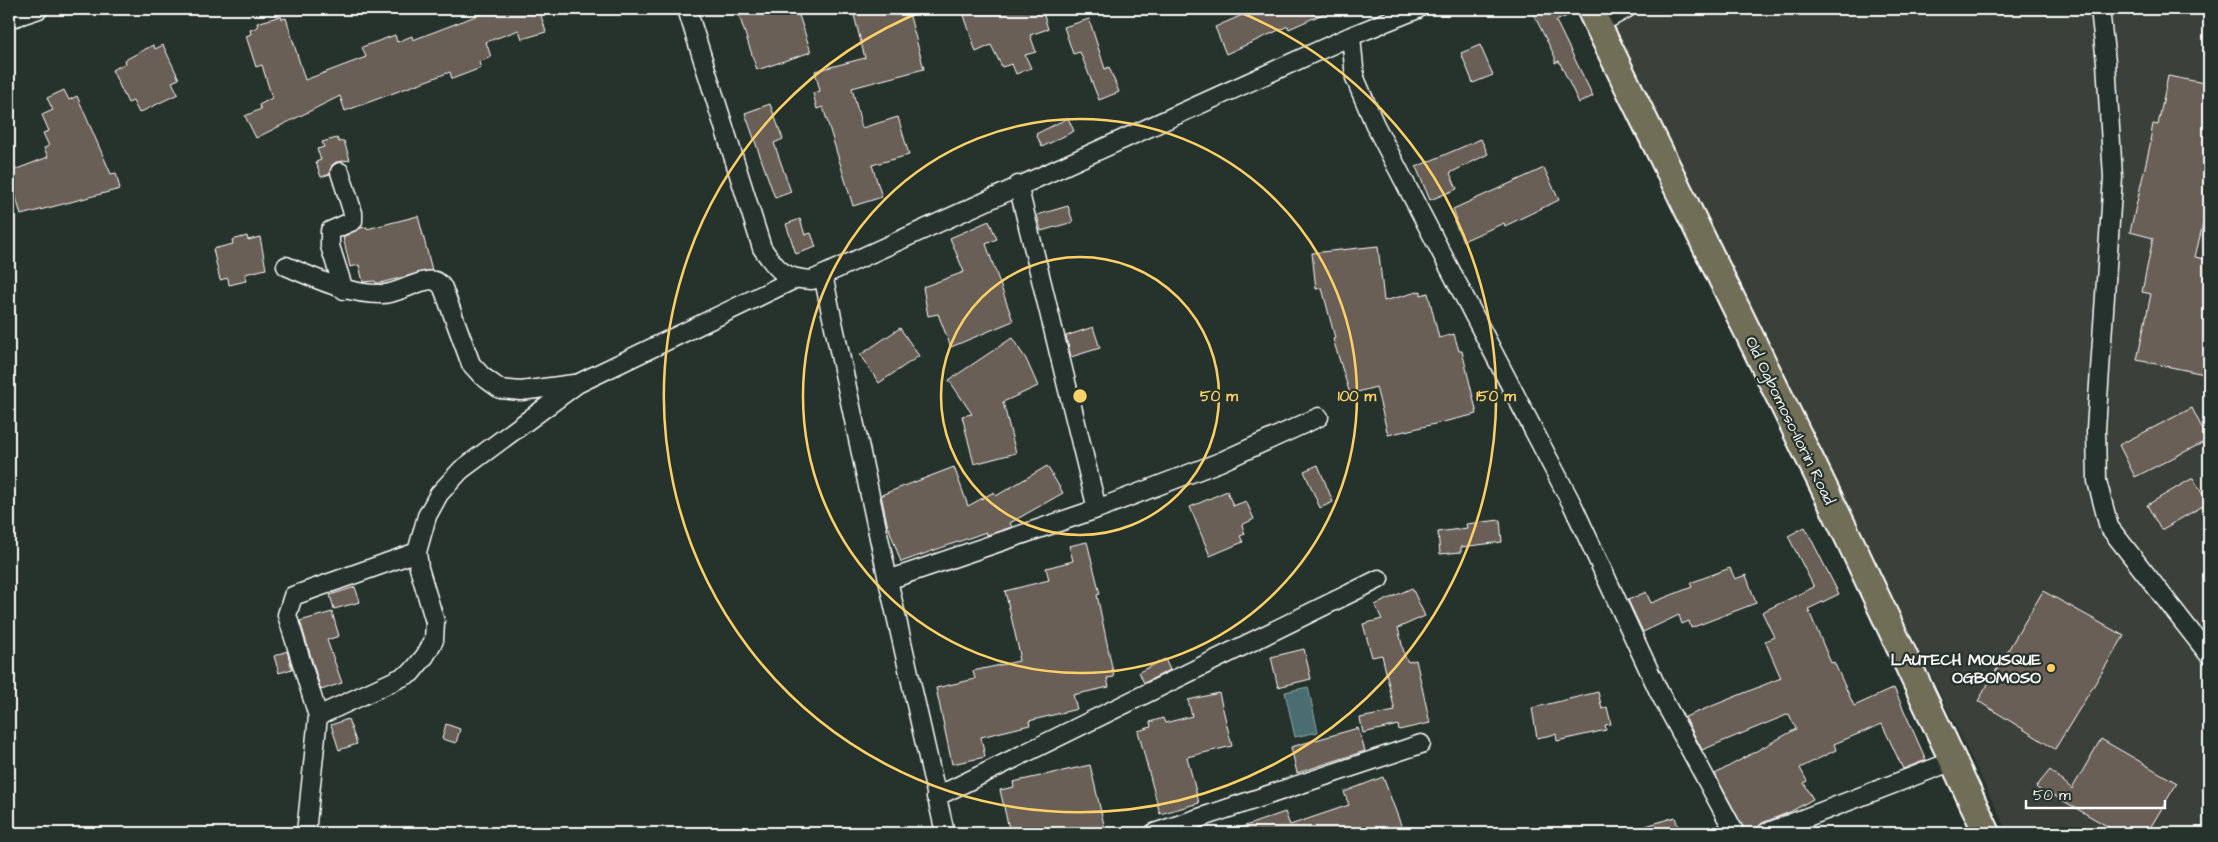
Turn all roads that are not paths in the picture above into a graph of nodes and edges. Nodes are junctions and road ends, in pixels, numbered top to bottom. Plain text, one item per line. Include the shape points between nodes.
1 (39, 9) edge
2 (687, 9) edge
3 (1418, 9) edge
4 (1626, 9) edge
5 (2100, 9) edge
6 (1594, 17) edge
7 (9, 20) edge
8 (1351, 36) junction
9 (340, 172) dead end
10 (1018, 186) junction
11 (286, 266) dead end
12 (823, 275) junction
13 (795, 279) junction
14 (344, 290) junction
15 (577, 384) junction
16 (1319, 416) dead end
17 (1097, 509) junction
18 (417, 552) junction
19 (1380, 579) dead end
20 (888, 580) junction
21 (2209, 655) edge
22 (318, 716) junction
23 (1421, 744) dead end
24 (1953, 761) junction
25 (936, 797) junction
26 (306, 833) edge
27 (945, 833) edge
28 (1154, 833) edge
29 (1735, 833) edge
30 (1766, 833) edge
31 (1986, 833) edge

1 - 7 street
2 - 13 street via 762,248 782,273
3 - 8 street
4 - 6 street
5 - 21 street via 2112,177 2096,429 2097,481 2110,527
6 - 24 highway, Old Ogbomoso-Ilorin Road via 1850,541
8 - 10 street
8 - 29 street via 1355,78 1375,124 1573,506 1659,692
9 - 14 street via 353,213 352,221 330,231 330,246
10 - 12 street
10 - 17 street
11 - 14 street
12 - 13 street via 812,280
12 - 20 street
13 - 15 street
14 - 15 street via 382,294 428,280 437,281 443,288 471,364 500,389 521,391
15 - 18 street via 461,470 439,494 427,516
16 - 17 street via 1220,462
17 - 20 street
18 - 22 street via 434,622 434,640 425,656 411,673
18 - 22 street via 293,596 287,615
19 - 25 street
20 - 25 street
22 - 26 street
23 - 28 street
24 - 30 street
24 - 31 highway, Old Ogbomoso-Ilorin Road
25 - 27 street

